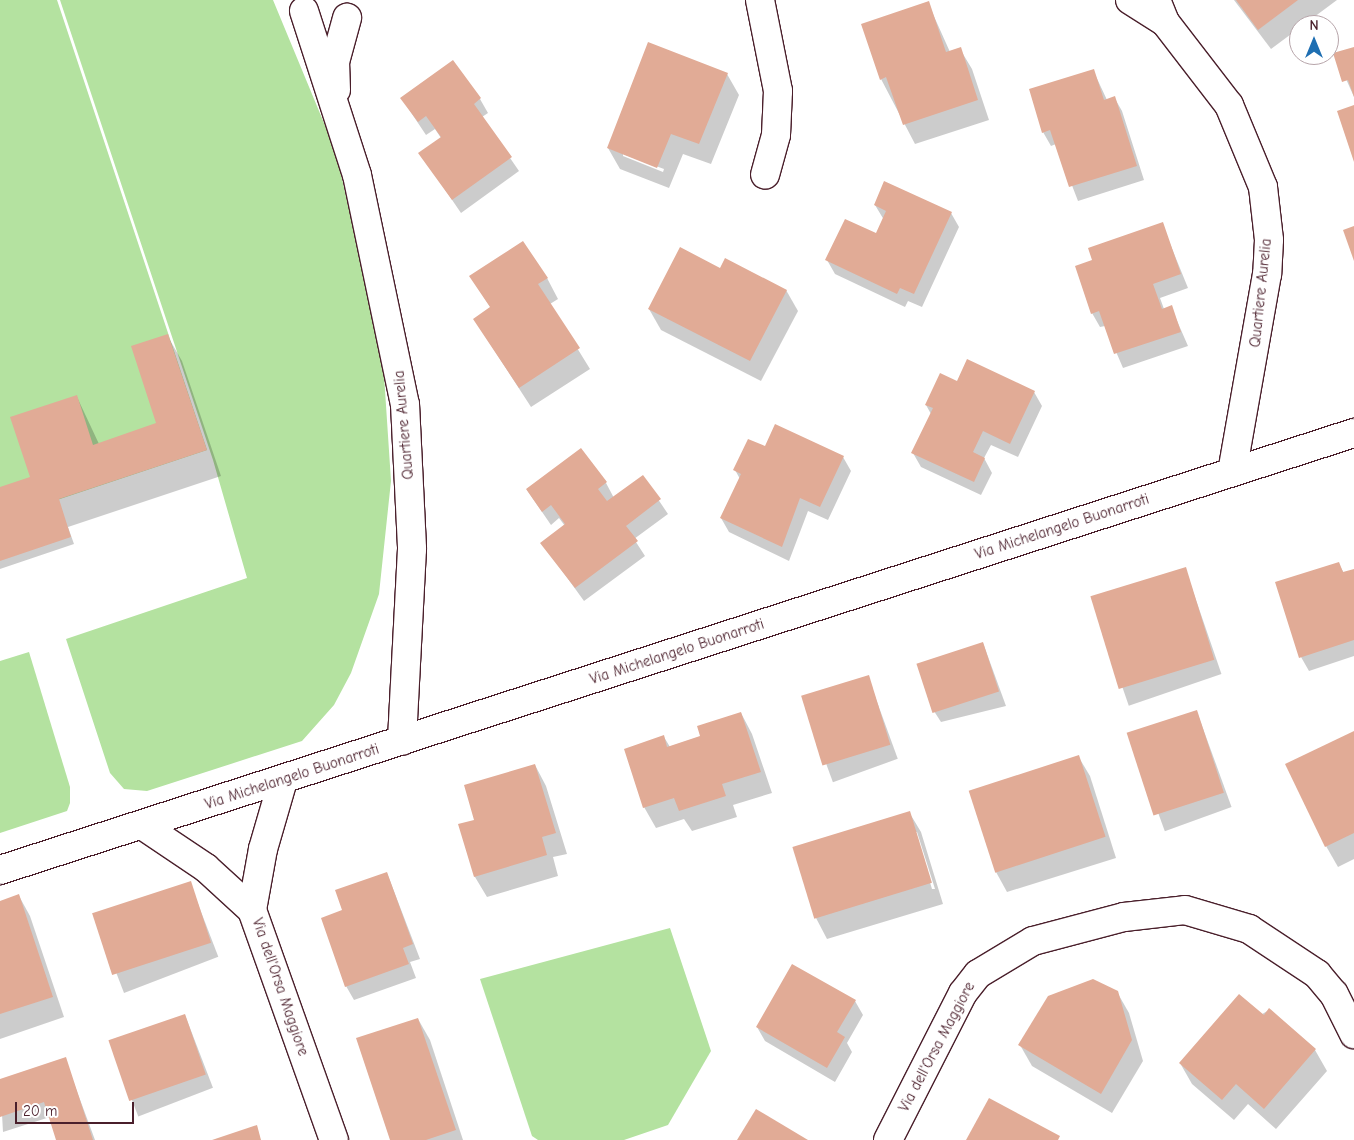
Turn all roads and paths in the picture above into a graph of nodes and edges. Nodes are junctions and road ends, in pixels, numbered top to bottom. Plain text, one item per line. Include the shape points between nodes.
1 (760, 0) edge
2 (1130, 0) edge
3 (301, 6) edge
4 (355, 9) edge
5 (1161, 11) edge
6 (340, 116) junction
7 (765, 175) dead end
8 (1354, 433) edge
9 (1232, 472) junction
10 (402, 741) junction
11 (284, 780) junction
12 (142, 825) junction
13 (0, 870) edge
14 (252, 910) junction
15 (1354, 1034) edge
16 (334, 1140) edge
17 (888, 1140) edge

1 - 7 street via 778,91 776,135
2 - 5 street, Quartiere Aurelia
3 - 4 street via 329,24
3 - 6 street, Quartiere Aurelia
4 - 6 street, Quartiere Aurelia via 334,70
5 - 9 street, Quartiere Aurelia via 1230,105 1263,187 1269,240 1267,274
6 - 10 street, Quartiere Aurelia via 392,330 405,404 412,549
8 - 9 street, Via Michelangelo Buonarroti
9 - 10 street, Via Michelangelo Buonarroti
10 - 11 street, Via Michelangelo Buonarroti
11 - 12 street, Via Michelangelo Buonarroti
11 - 14 street via 263,849
12 - 13 street, Via Michelangelo Buonarroti
12 - 14 street, Via dell'Orsa Maggiore via 206,868
14 - 16 street, Via dell'Orsa Maggiore
15 - 17 street, Via dell'Orsa Maggiore via 1341,1004 1317,974 1249,929 1185,910 1124,917 1033,940 978,974 963,993

